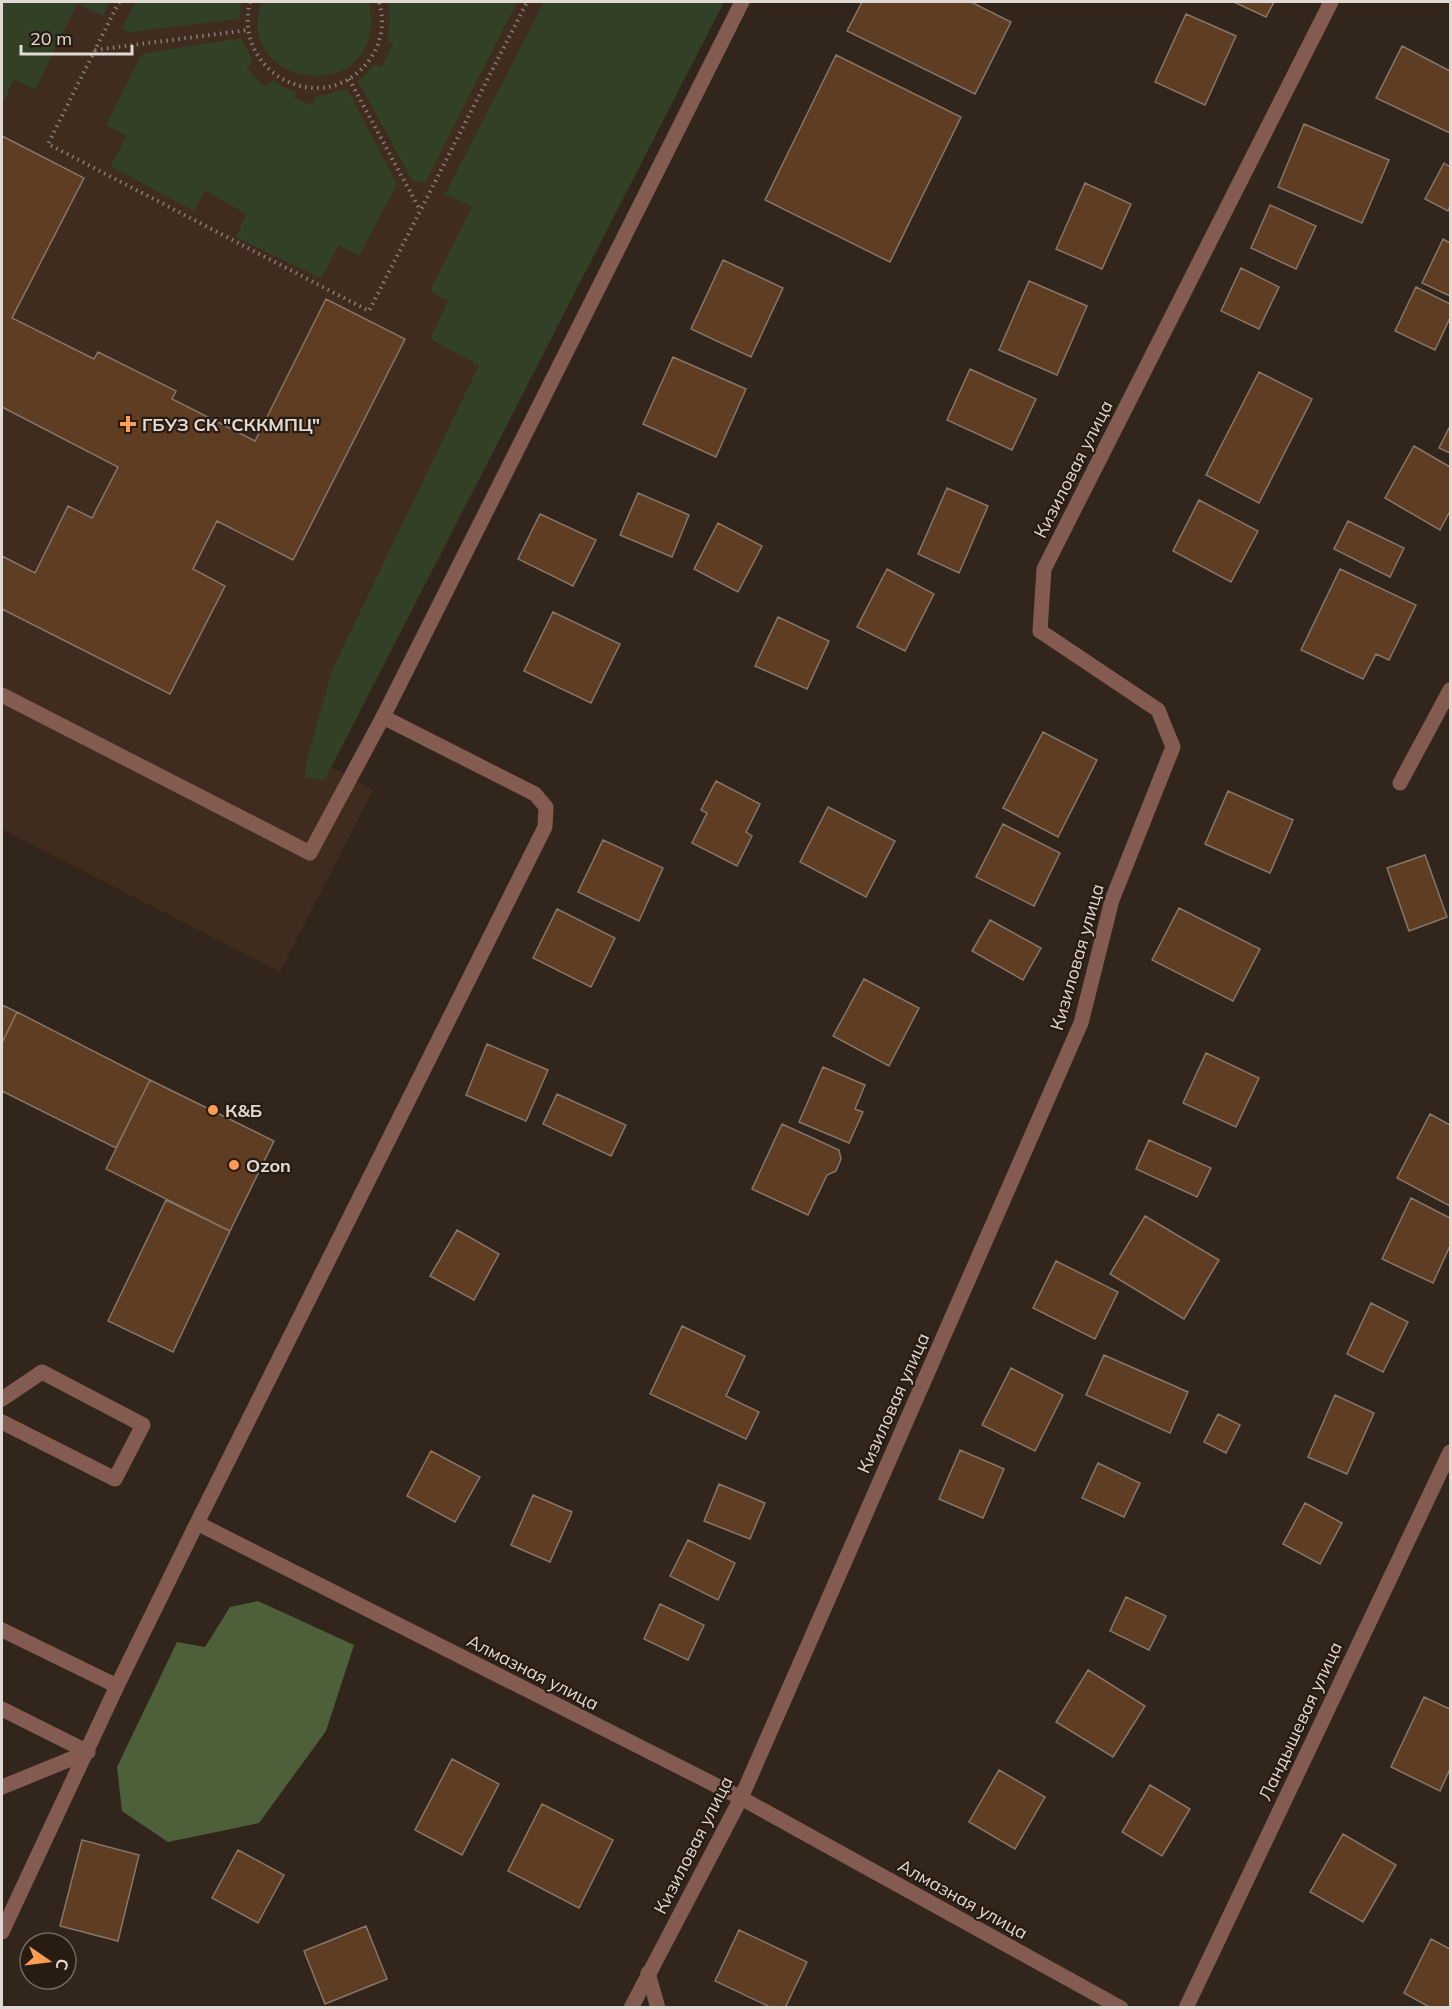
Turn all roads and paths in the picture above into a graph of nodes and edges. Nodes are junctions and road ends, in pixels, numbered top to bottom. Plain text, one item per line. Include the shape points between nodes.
1 (119, 2) edge
2 (250, 2) edge
3 (379, 2) edge
4 (527, 2) edge
5 (742, 2) edge
6 (1331, 2) edge
7 (248, 30) junction
8 (95, 50) junction
9 (349, 79) junction
10 (420, 211) junction
11 (1450, 690) edge
12 (2, 694) edge
13 (383, 717) junction
14 (1400, 783) dead end
15 (2, 1399) edge
16 (2, 1422) edge
17 (1450, 1452) edge
18 (197, 1523) junction
19 (2, 1630) edge
20 (117, 1686) junction
21 (2, 1709) edge
22 (88, 1752) junction
23 (2, 1787) edge
24 (741, 1798) junction
25 (2, 1932) edge
26 (648, 1973) junction
27 (631, 2007) edge
28 (658, 2007) edge
29 (1121, 2007) edge
30 (1185, 2007) edge

1 - 8 path
2 - 7 path
3 - 9 path via 382,31 376,50
4 - 10 path
5 - 13 street
6 - 24 street, Кизиловая улица via 1044,569 1040,631 1158,710 1173,747 1112,900 1081,1023
7 - 8 path
7 - 9 path via 262,62 274,75 292,84 331,87
8 - 10 path via 48,144 369,311
9 - 10 path
11 - 14 street
12 - 13 street via 310,853
13 - 18 street via 535,794 546,807 545,827
15 - 16 street via 42,1372 143,1425 115,1479
17 - 30 street, Ландышевая улица
18 - 20 street
18 - 24 street, Алмазная улица
19 - 20 street
20 - 22 street
21 - 22 street
22 - 23 street
22 - 25 street
24 - 26 street, Кизиловая улица
24 - 29 street, Алмазная улица
26 - 27 street, Кизиловая улица
26 - 28 street

